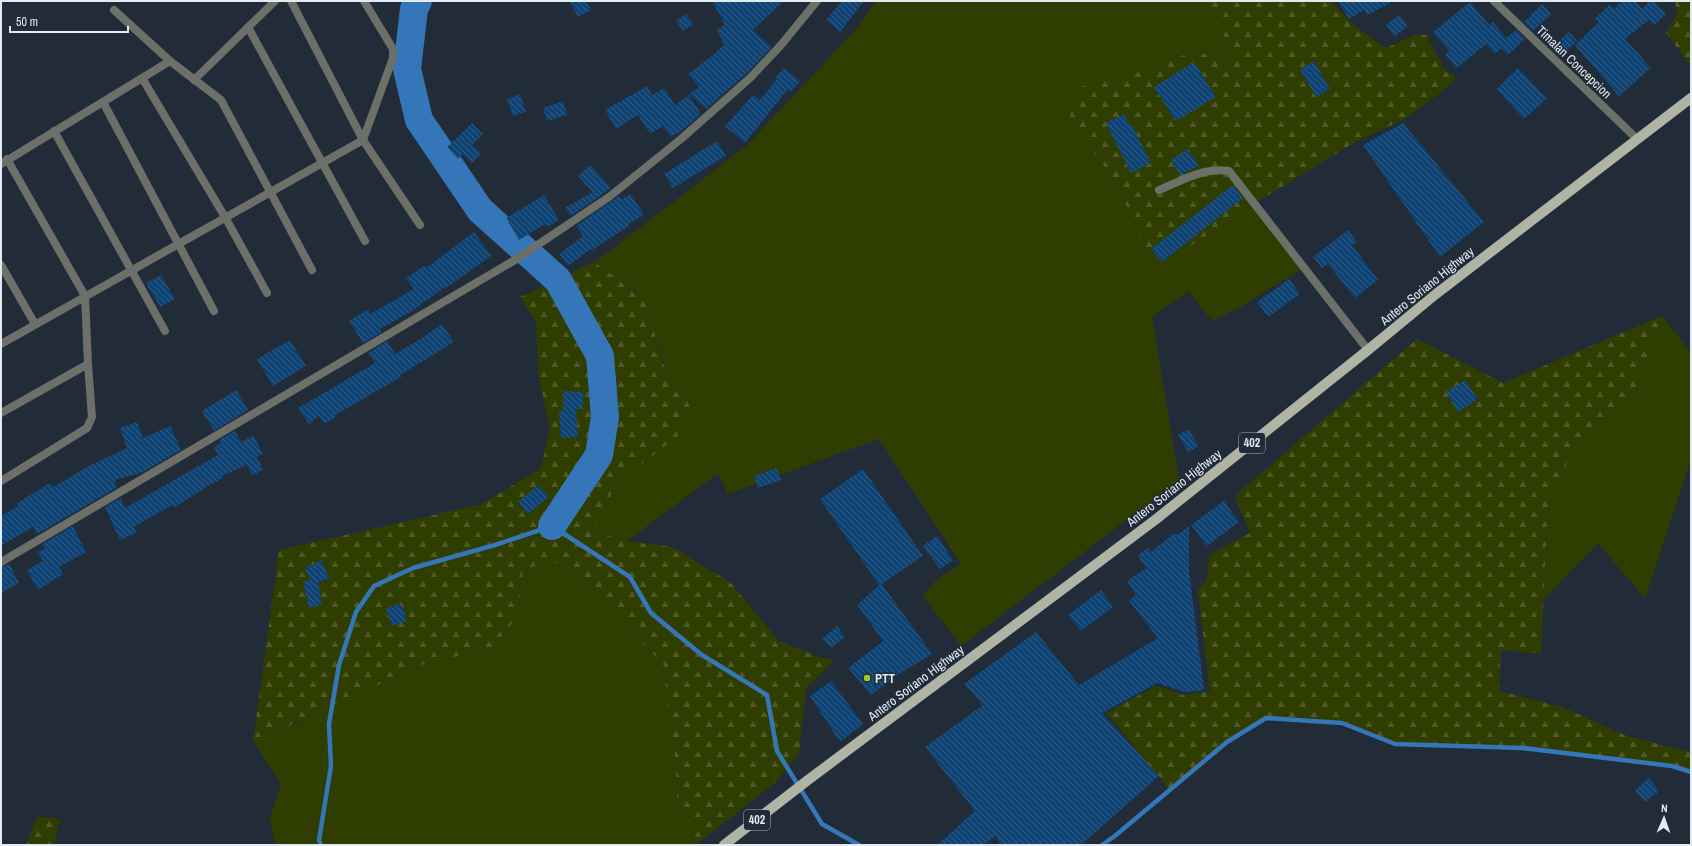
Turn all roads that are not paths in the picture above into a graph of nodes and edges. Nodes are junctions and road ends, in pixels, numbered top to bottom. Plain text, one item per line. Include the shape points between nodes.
1 (274, 1) edge
2 (291, 1) edge
3 (364, 1) edge
4 (817, 1) edge
5 (1494, 1) edge
6 (114, 10) dead end
7 (248, 27) junction
8 (170, 61) junction
9 (142, 78) junction
10 (194, 80) junction
11 (1691, 98) edge
12 (103, 102) junction
13 (54, 131) junction
14 (1637, 139) junction
15 (363, 140) junction
16 (4, 162) edge
17 (322, 163) junction
18 (1160, 190) dead end
19 (271, 192) junction
20 (225, 217) junction
21 (420, 225) dead end
22 (365, 240) dead end
23 (178, 244) junction
24 (1, 265) edge
25 (131, 270) junction
26 (312, 270) dead end
27 (266, 293) dead end
28 (85, 296) junction
29 (214, 311) dead end
30 (35, 324) junction
31 (164, 330) dead end
32 (1, 344) edge
33 (1368, 350) junction
34 (88, 364) junction
35 (1, 413) edge
36 (1, 481) edge
37 (1, 562) edge
38 (724, 845) edge

1 - 7 street
2 - 15 street
3 - 15 street via 392,49 393,58
4 - 37 street via 750,78 682,139 608,197 515,260
5 - 14 street, Timalan Concepcion
6 - 8 street
7 - 10 street
7 - 17 street
8 - 9 street
8 - 10 street
9 - 12 street
9 - 20 street
10 - 19 street via 221,100
11 - 14 main road, Antero Soriano Highway / 402
12 - 13 street
12 - 23 street
13 - 16 street
13 - 25 street
14 - 33 main road, Antero Soriano Highway / 402 via 1436,294
15 - 17 street
15 - 21 street
16 - 28 street
17 - 19 street
17 - 22 street
18 - 33 street via 1204,172 1228,171
19 - 20 street
19 - 26 street
20 - 23 street
20 - 27 street
23 - 25 street
23 - 29 street
24 - 30 street
25 - 28 street
25 - 31 street
28 - 30 street
28 - 34 street
30 - 32 street
33 - 38 main road, Antero Soriano Highway / 402 via 1155,520
34 - 35 street
34 - 36 street via 92,417 87,428

